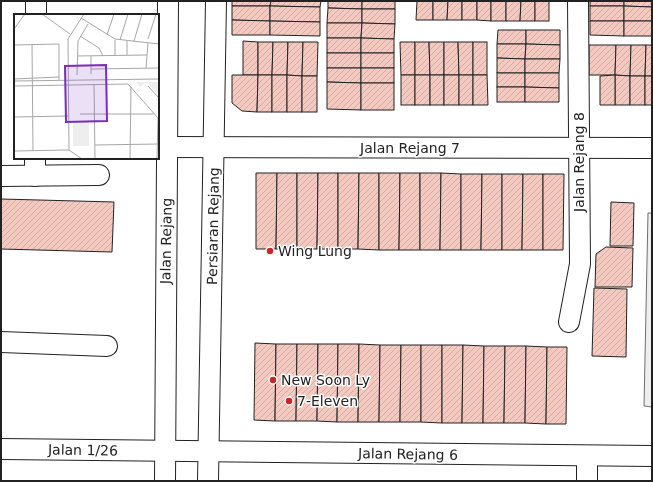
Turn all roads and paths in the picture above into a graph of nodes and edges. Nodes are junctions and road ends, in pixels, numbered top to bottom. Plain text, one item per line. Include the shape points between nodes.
1 (36, 1) edge
2 (168, 1) edge
3 (216, 1) edge
4 (578, 1) edge
5 (36, 14) edge
6 (167, 147) junction
7 (214, 148) junction
8 (580, 148) junction
9 (652, 148) edge
10 (35, 167) edge
11 (99, 175) dead end
12 (1, 176) edge
13 (569, 322) dead end
14 (1, 342) edge
15 (107, 346) dead end
16 (1, 449) edge
17 (164, 452) junction
18 (208, 452) junction
19 (587, 456) junction
20 (652, 456) edge
21 (165, 481) edge
22 (208, 481) edge
23 (587, 481) edge

1 - 5 street
2 - 6 street, Jalan Rejang
3 - 7 street, Persiaran Rejang
4 - 8 street, Jalan Rejang 8
6 - 7 street, Jalan Rejang 7
6 - 17 street, Jalan Rejang
7 - 8 street, Jalan Rejang 7
7 - 18 street, Persiaran Rejang
8 - 9 street, Jalan Rejang 7
8 - 13 street, Jalan Rejang 8 via 580,264
10 - 11 street
10 - 12 street
14 - 15 street
16 - 17 street, Jalan 1/26
17 - 18 street, Jalan Rejang 6
17 - 21 street, Jalan Rejang
18 - 19 street, Jalan Rejang 6
18 - 22 street, Persiaran Rejang
19 - 20 street, Jalan Rejang 6
19 - 23 street

